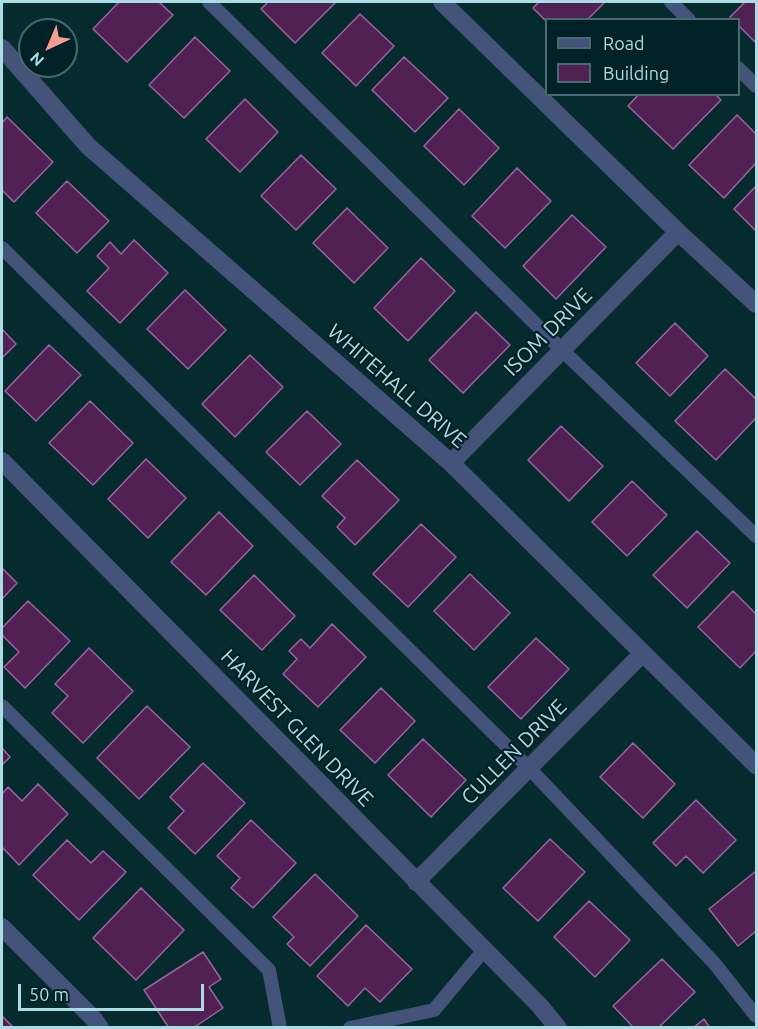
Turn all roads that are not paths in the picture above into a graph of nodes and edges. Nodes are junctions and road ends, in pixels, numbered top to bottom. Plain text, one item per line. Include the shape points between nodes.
1 (209, 2) edge
2 (442, 2) edge
3 (670, 2) edge
4 (687, 18) edge
5 (2, 48) edge
6 (740, 70) edge
7 (756, 86) edge
8 (678, 232) junction
9 (2, 248) edge
10 (756, 304) edge
11 (562, 350) junction
12 (2, 461) edge
13 (451, 463) junction
14 (756, 536) edge
15 (643, 653) junction
16 (2, 706) edge
17 (756, 765) edge
18 (529, 768) junction
19 (417, 882) junction
20 (2, 927) edge
21 (484, 950) junction
22 (756, 1016) edge
23 (100, 1028) edge
24 (280, 1028) edge
25 (350, 1028) edge
26 (558, 1028) edge

1 - 11 lane
2 - 8 street
3 - 4 lane
5 - 13 street, WHITEHALL DRIVE via 88,146
6 - 7 lane
8 - 10 street
8 - 11 street, ISOM DRIVE
9 - 18 lane
11 - 13 street, ISOM DRIVE
11 - 14 lane
12 - 19 street, HARVEST GLEN DRIVE
13 - 15 street, WHITEHALL DRIVE
15 - 17 street, WHITEHALL DRIVE
15 - 18 street, CULLEN DRIVE
16 - 24 lane via 269,970
18 - 19 street, CULLEN DRIVE
18 - 22 lane via 715,964
19 - 21 street, HARVEST GLEN DRIVE
20 - 23 street
21 - 25 lane via 434,1010
21 - 26 street, HARVEST GLEN DRIVE

